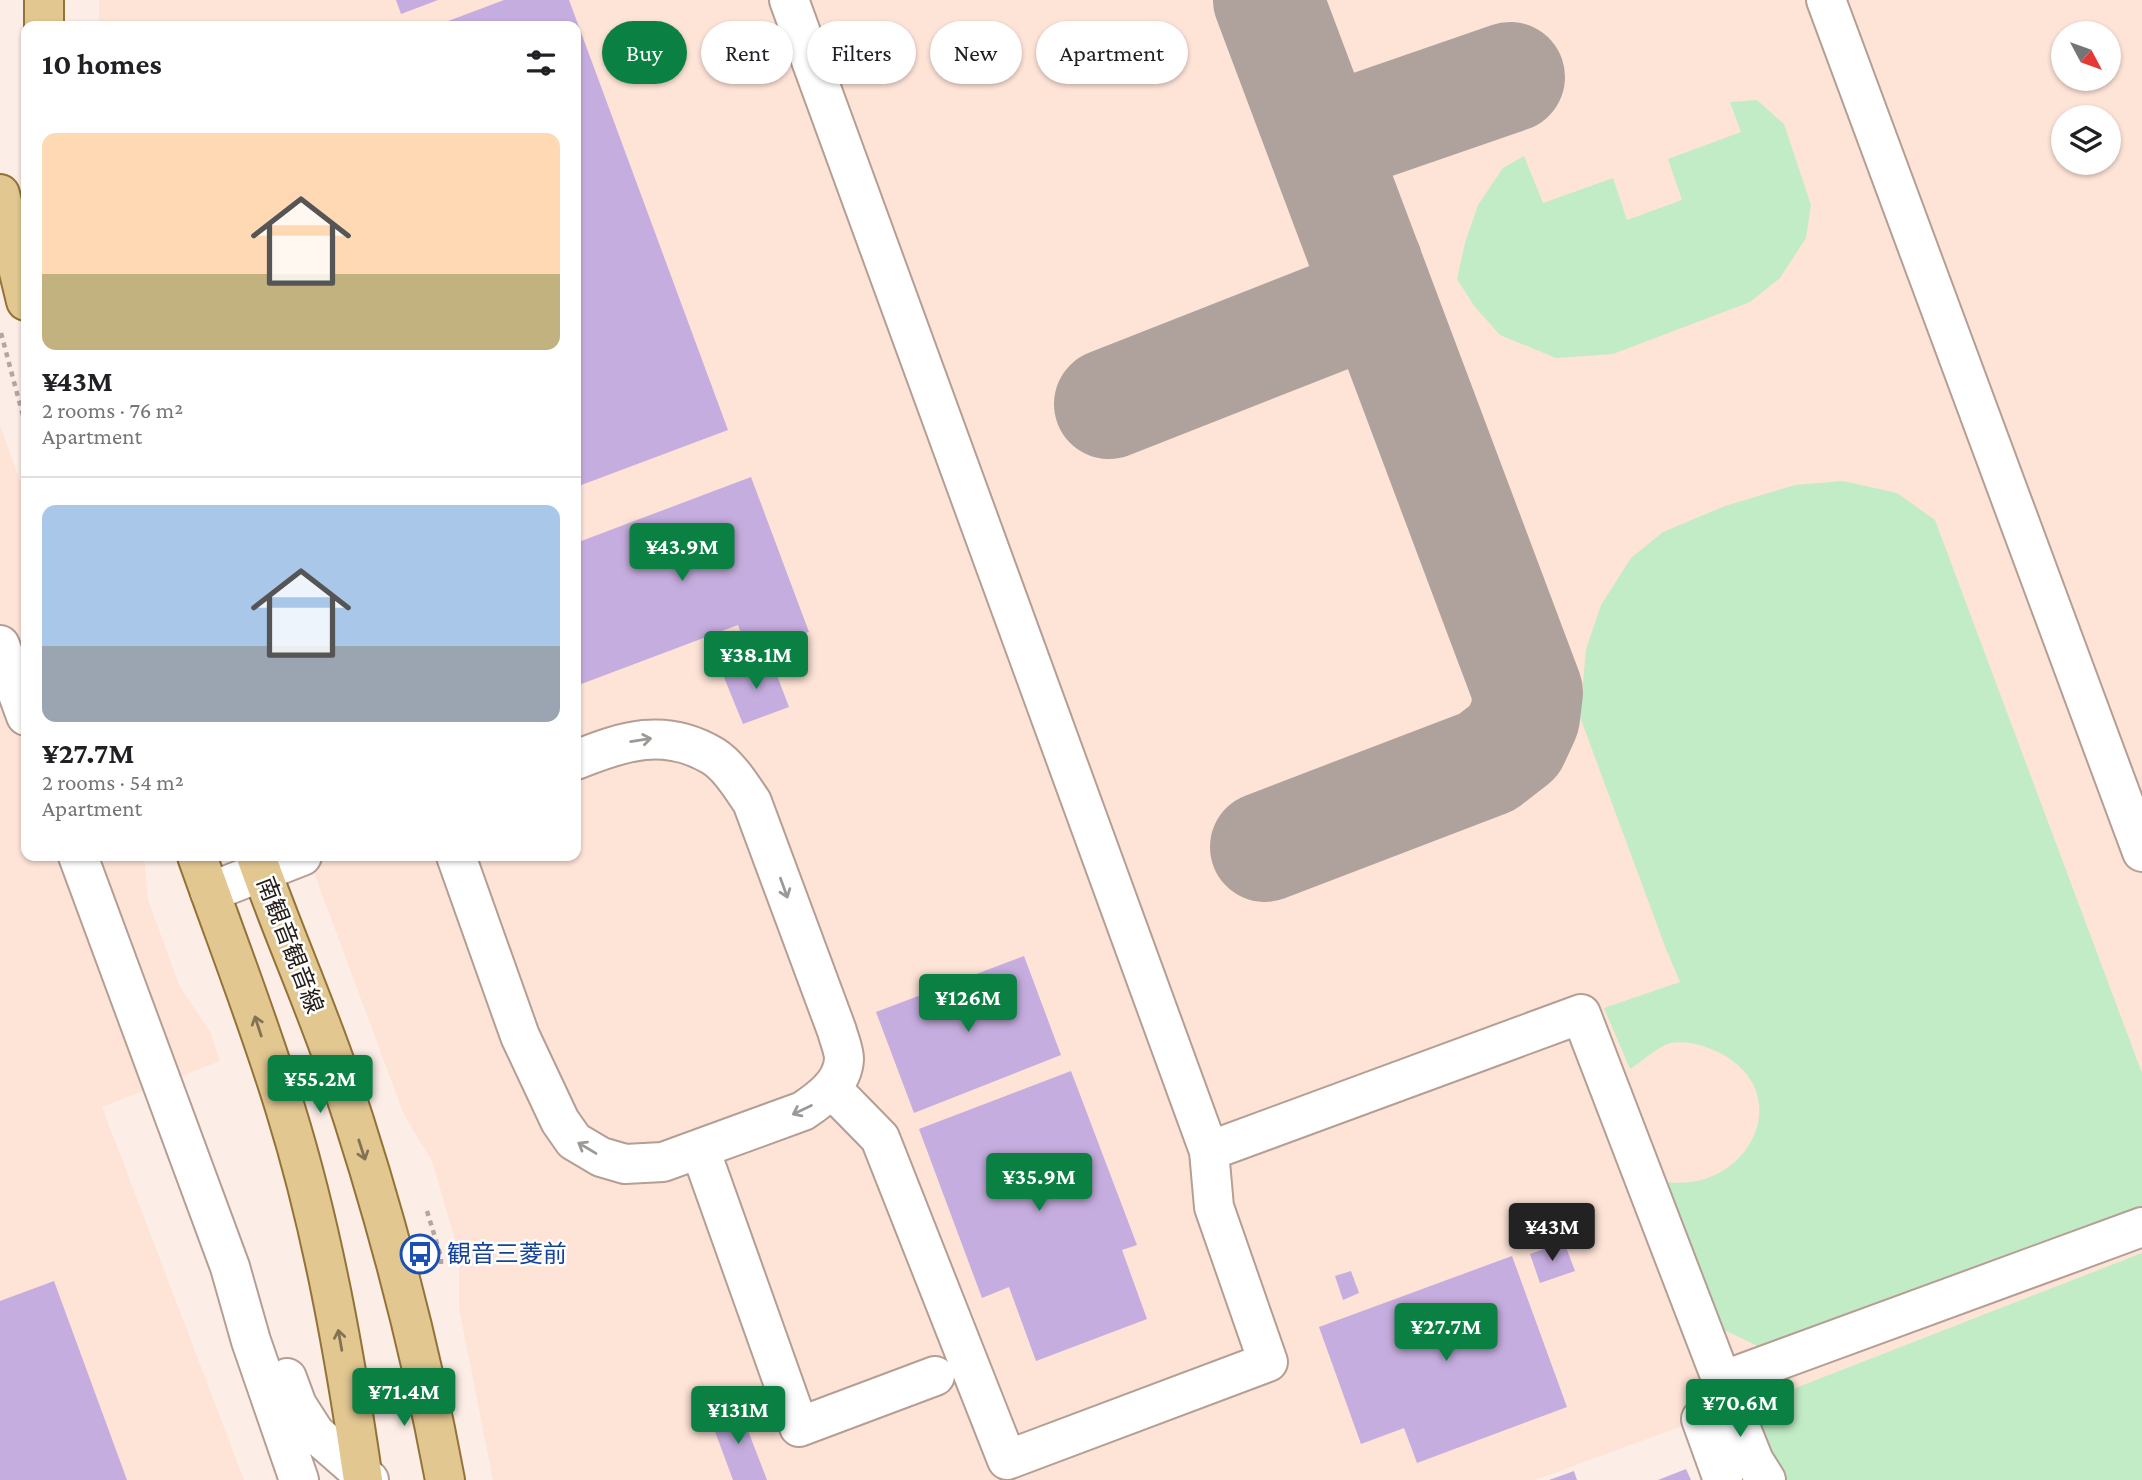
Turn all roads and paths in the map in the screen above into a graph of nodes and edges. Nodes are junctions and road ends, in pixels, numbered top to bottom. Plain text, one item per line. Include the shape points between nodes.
1 (44, 0) edge
2 (789, 0) edge
3 (1826, 0) edge
4 (44, 21) edge
5 (0, 194) edge
6 (21, 280) edge
7 (0, 331) edge
8 (21, 409) edge
9 (0, 645) edge
10 (21, 702) edge
11 (581, 758) edge
12 (2142, 852) edge
13 (80, 861) edge
14 (199, 861) edge
15 (458, 861) edge
16 (259, 864) edge
17 (210, 892) junction
18 (831, 1087) junction
19 (700, 1149) junction
20 (1209, 1151) junction
21 (2142, 1227) edge
22 (230, 1267) junction
23 (935, 1376) dead end
24 (1722, 1381) junction
25 (1701, 1419) dead end
26 (365, 1478) edge
27 (299, 1480) edge
28 (445, 1480) edge
29 (1723, 1480) edge
30 (1766, 1480) edge

1 - 4 main road
2 - 20 street
3 - 12 street
5 - 6 main road
7 - 8 path
9 - 10 street
11 -> 18 street via 614,744 652,737 714,756 736,779 752,802 837,1031 844,1057 840,1077
13 - 22 street
14 - 17 main road
19 -> 15 street via 663,1162 625,1164 574,1141 520,1036
16 - 17 street
16 -> 28 main road, 南観音観音線 via 337,1069 395,1254 423,1364
26 -> 17 main road via 309,1195 282,1100
18 -> 19 street via 803,1111
18 - 20 street via 880,1138 1007,1460 1268,1362 1214,1207
19 - 23 street via 799,1427
20 - 24 street via 1581,1014
21 - 24 street
22 - 26 street via 306,1421
22 - 27 street
24 - 30 street
25 - 29 street

